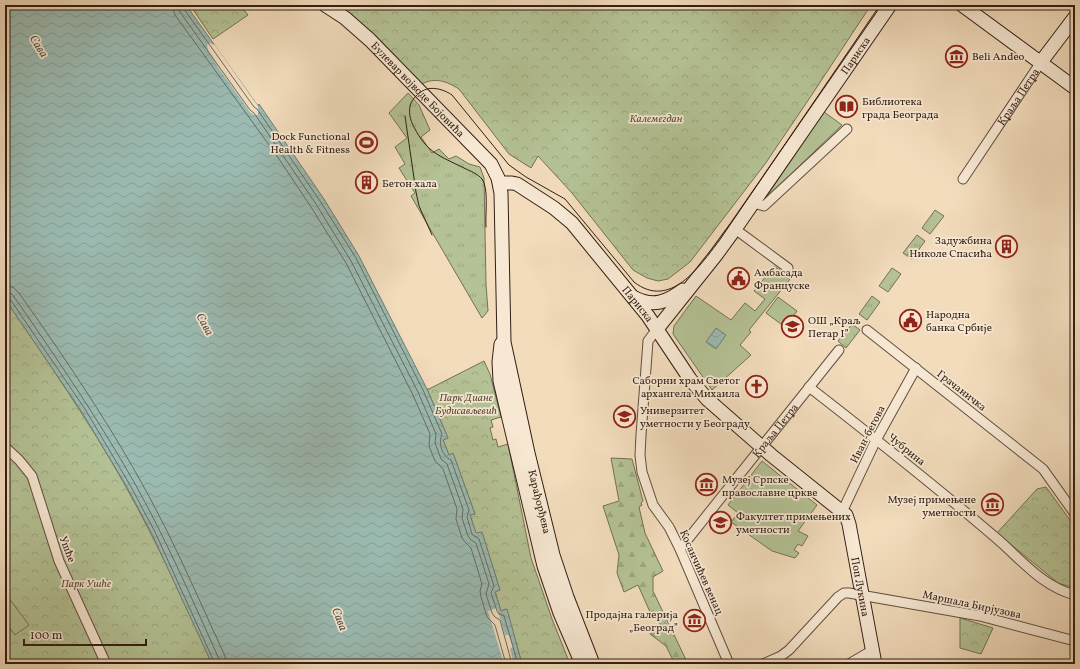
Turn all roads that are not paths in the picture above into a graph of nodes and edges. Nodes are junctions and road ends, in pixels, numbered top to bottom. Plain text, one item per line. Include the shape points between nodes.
1 (325, 5) edge
2 (890, 5) edge
3 (965, 6) edge
4 (1075, 17) edge
5 (1041, 62) junction
6 (1075, 88) edge
7 (847, 129) dead end
8 (964, 179) dead end
9 (500, 183) junction
10 (753, 203) junction
11 (735, 229) junction
12 (788, 268) dead end
13 (696, 280) junction
14 (632, 297) junction
15 (657, 329) junction
16 (867, 330) dead end
17 (503, 334) junction
18 (839, 350) dead end
19 (916, 368) junction
20 (809, 388) junction
21 (876, 440) junction
22 (5, 447) edge
23 (761, 447) junction
24 (842, 512) junction
25 (1075, 514) edge
26 (680, 549) junction
27 (862, 595) junction
28 (1075, 595) edge
29 (1075, 641) edge
30 (873, 650) junction
31 (106, 664) edge
32 (582, 664) edge
33 (593, 664) edge
34 (729, 664) edge
35 (763, 664) edge
36 (849, 664) edge
37 (875, 664) edge

1 - 9 street, Булевар војводе Бојовића via 356,27 386,56 491,164
2 - 10 street, Париска
3 - 5 street
4 - 5 street, Краља Петра
5 - 6 street
5 - 8 street, Краља Петра
7 - 10 street via 764,206
9 - 14 street, Париска via 517,184 566,217
9 - 17 street, Карађорђева
10 - 11 street, Париска
11 - 12 street
11 - 13 street, Париска
13 - 14 street via 664,301 642,302
13 - 15 street, Париска
14 - 15 street, Париска
15 - 23 street via 683,370 706,399
15 - 26 street, Косанчићев венац via 648,341 640,461 653,506 669,527
16 - 19 street, Грачаничка
17 - 32 street, Карађорђева via 499,362 500,381 540,552 550,588
17 - 33 street, Карађорђева via 553,555
18 - 20 street, Краља Петра
19 - 21 street, Иван-бегова
19 - 25 street, Грачаничка via 1043,469
20 - 21 street, Чубрина
20 - 23 street, Краља Петра
21 - 24 street, Иван-бегова
21 - 28 street, Чубрина via 1044,581 1059,590
22 - 31 street, Ушће via 32,476 60,561
23 - 24 street
23 - 26 street, Краља Петра
24 - 27 street, Поп Лукина via 848,518
26 - 34 street, Косанчићев венац
27 - 29 street, Маршала Бирјузова via 980,616
27 - 30 street, Поп Лукина
27 - 35 street via 841,595 790,650
30 - 36 street
30 - 37 street, Поп Лукина

